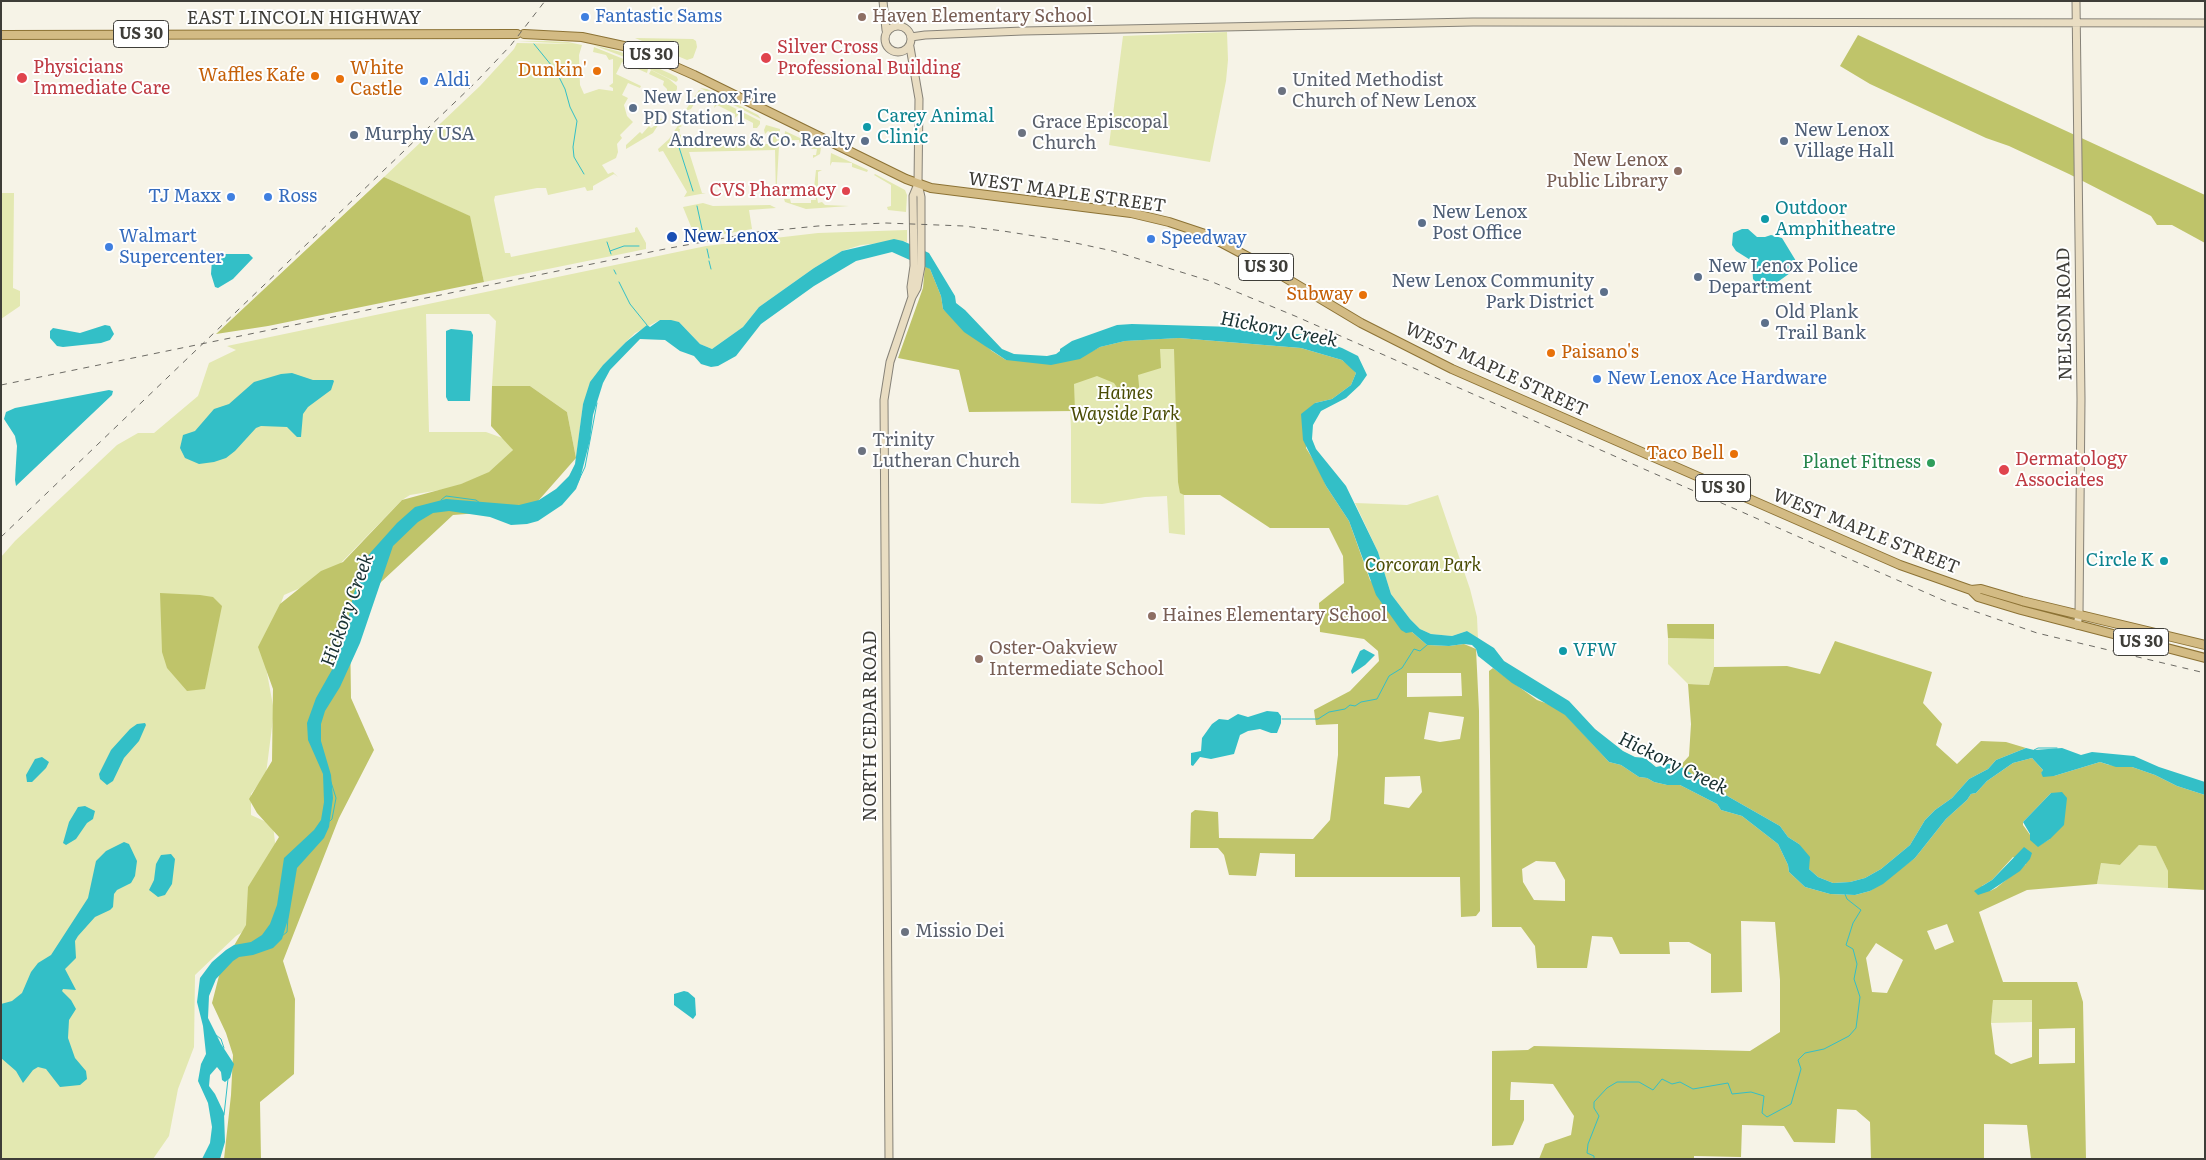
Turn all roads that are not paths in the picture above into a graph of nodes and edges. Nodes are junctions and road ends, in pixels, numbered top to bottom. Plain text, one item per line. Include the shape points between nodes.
1 (883, 1) edge
2 (2076, 1) edge
3 (884, 16) junction
4 (2205, 23) edge
5 (2077, 24) junction
6 (895, 26) junction
7 (886, 30) junction
8 (1, 35) edge
9 (911, 38) junction
10 (910, 47) junction
11 (900, 52) junction
12 (912, 60) junction
13 (918, 184) junction
14 (1971, 590) junction
15 (2080, 616) junction
16 (2077, 625) junction
17 (2205, 645) edge
18 (2205, 658) edge
19 (889, 1159) edge

1 - 3 street
2 - 5 street, NELSON ROAD
3 - 6 street
3 - 7 street
4 - 5 street
5 - 9 street via 1473,22 1023,31
5 - 15 street, NELSON ROAD
6 - 7 street
6 - 9 street via 905,29
7 - 11 street via 886,45
8 - 13 main road, EAST LINCOLN HIGHWAY / US 30 via 577,36 633,48 663,60
9 - 10 street
10 - 11 street
10 - 12 street, NORTH CEDAR ROAD
11 - 12 street
12 - 13 street, NORTH CEDAR ROAD via 918,86
13 - 14 main road, WEST MAPLE STREET / US 30 via 948,192 1142,216 1205,234 1361,323 1452,369 1857,547
13 - 19 street, NORTH CEDAR ROAD via 913,196 917,288 890,362 884,400
14 - 15 main road, WEST MAPLE STREET / US 30 via 1981,589
14 - 16 main road, WEST MAPLE STREET / US 30 via 1978,597
15 - 16 street, NELSON ROAD
15 - 17 main road, WEST MAPLE STREET / US 30
16 - 18 main road, WEST MAPLE STREET / US 30

